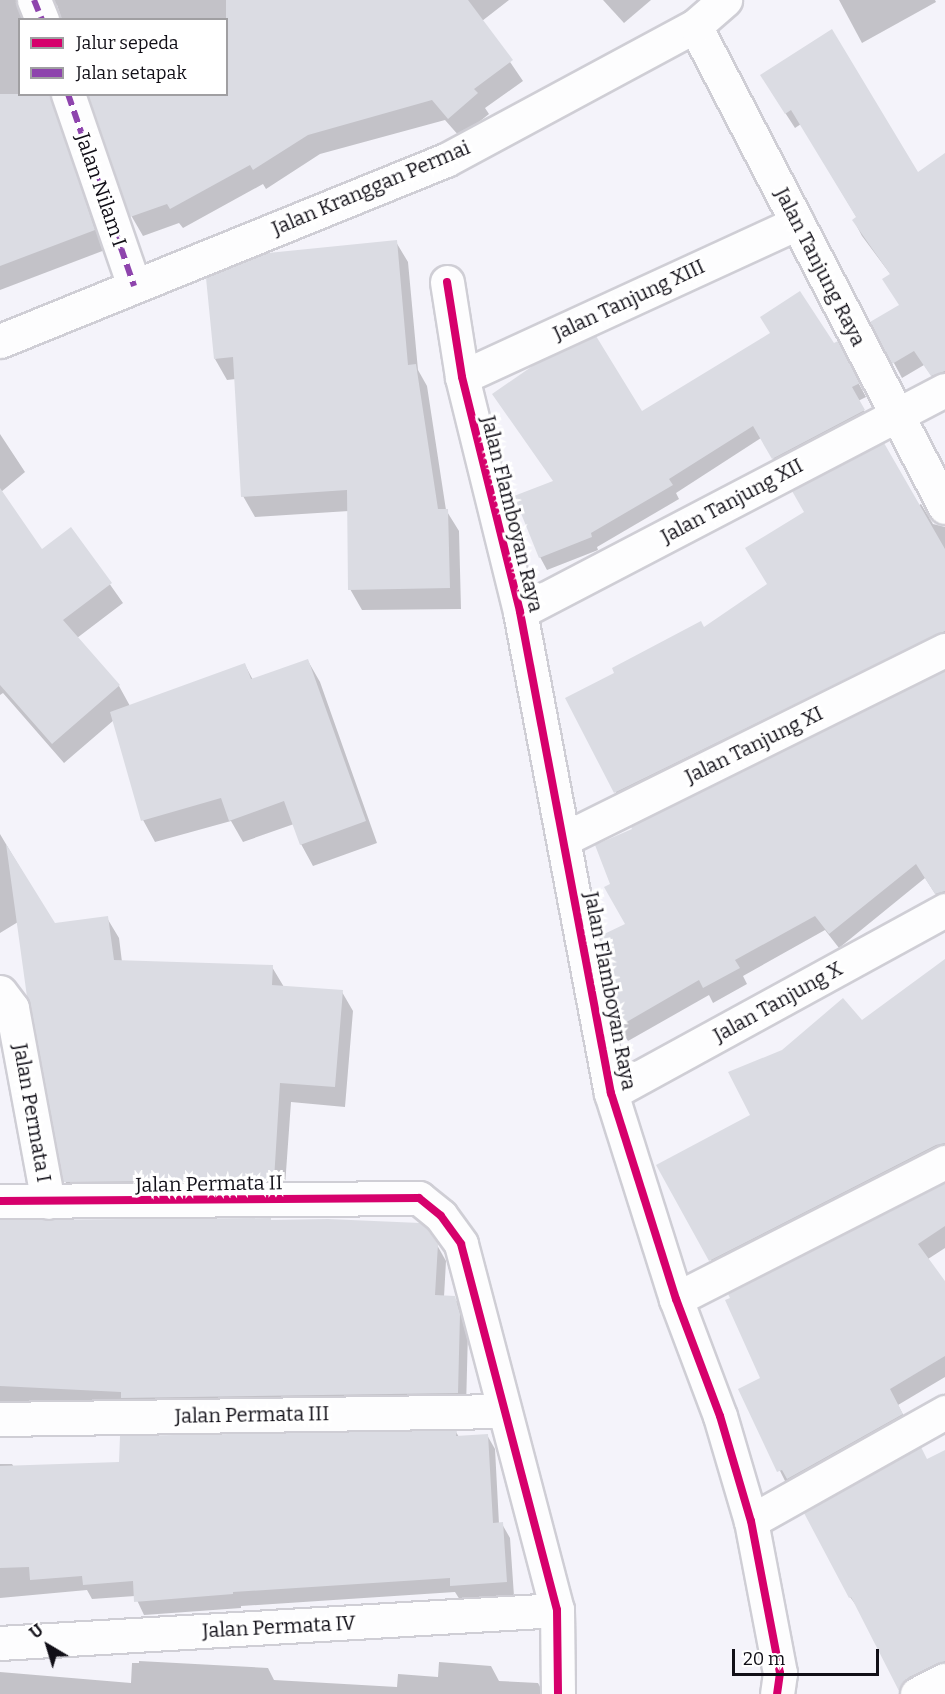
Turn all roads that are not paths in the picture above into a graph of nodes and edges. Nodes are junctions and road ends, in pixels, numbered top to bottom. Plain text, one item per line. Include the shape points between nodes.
1 (34, 0) edge
2 (725, 0) edge
3 (41, 18) edge
4 (695, 26) junction
5 (69, 96) edge
6 (797, 223) junction
7 (447, 282) dead end
8 (134, 286) junction
9 (0, 341) edge
10 (462, 377) junction
11 (945, 390) edge
12 (896, 414) junction
13 (945, 507) edge
14 (520, 612) junction
15 (945, 650) edge
16 (564, 839) junction
17 (945, 910) edge
18 (0, 992) edge
19 (611, 1093) junction
20 (945, 1162) edge
21 (0, 1201) edge
22 (48, 1202) junction
23 (676, 1299) junction
24 (503, 1411) junction
25 (945, 1412) edge
26 (0, 1419) edge
27 (751, 1521) junction
28 (557, 1610) junction
29 (0, 1643) edge
30 (945, 1680) edge
31 (558, 1694) edge
32 (777, 1694) edge
33 (917, 1694) edge

1 - 3 street
2 - 4 street, Jalan Kranggan Permai
4 - 6 street, Jalan Tanjung Raya
4 - 8 street, Jalan Kranggan Permai via 446,160
5 - 8 street, Jalan Nilam I
6 - 10 street, Jalan Tanjung XIII
6 - 12 street, Jalan Tanjung Raya
7 - 10 street, Jalan Flamboyan Raya
8 - 9 street, Jalan Kranggan Permai
10 - 14 street, Jalan Flamboyan Raya
11 - 12 street, Jalan Tanjung XII
12 - 13 street, Jalan Tanjung Raya
12 - 14 street, Jalan Tanjung XII
14 - 16 street, Jalan Flamboyan Raya
15 - 16 street, Jalan Tanjung XI
16 - 19 street, Jalan Flamboyan Raya
17 - 19 street, Jalan Tanjung X
18 - 22 street, Jalan Permata I via 12,1008
19 - 23 street, Jalan Flamboyan Raya
20 - 23 street
21 - 22 street, Jalan Permata II
22 - 24 street, Jalan Permata II via 419,1198 441,1216 460,1244
23 - 27 street, Jalan Flamboyan Raya via 720,1416
24 - 26 street, Jalan Permata III
24 - 28 street
25 - 27 street
27 - 32 street, Jalan Flamboyan Raya via 780,1673
28 - 29 street, Jalan Permata IV
28 - 31 street
30 - 33 street

